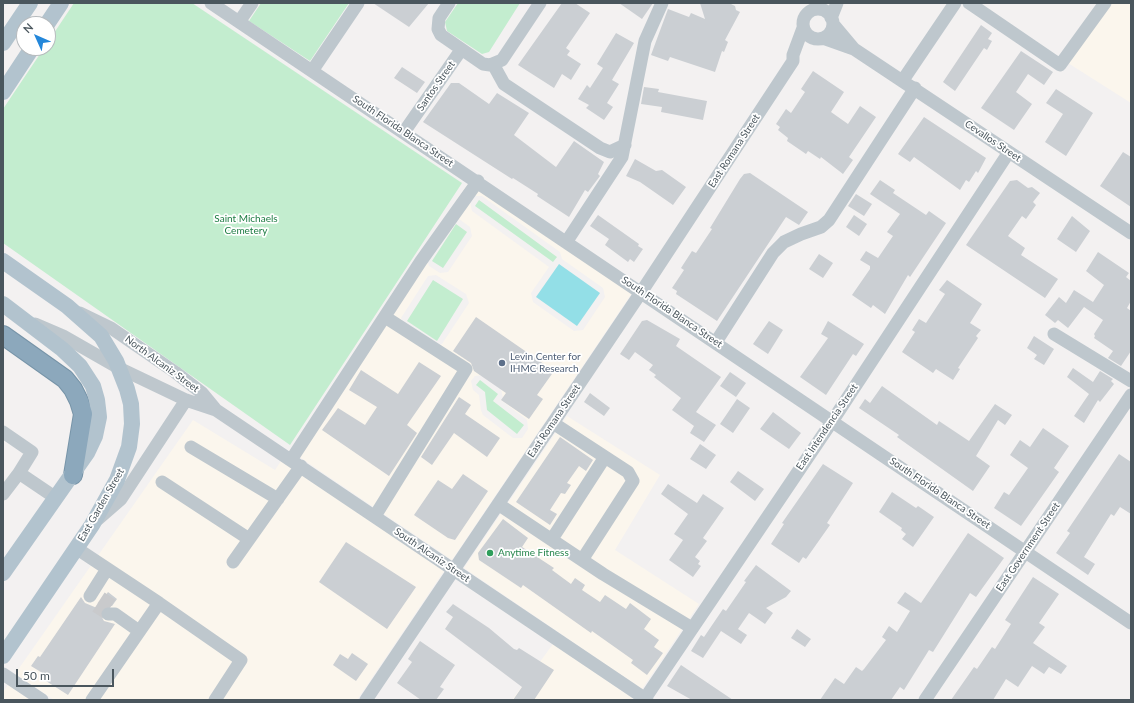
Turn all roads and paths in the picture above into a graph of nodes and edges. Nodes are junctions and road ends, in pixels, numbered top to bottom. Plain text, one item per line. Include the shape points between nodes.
1 (30, 3) edge
2 (61, 3) edge
3 (211, 3) edge
4 (252, 3) edge
5 (358, 3) edge
6 (449, 3) edge
7 (540, 3) edge
8 (662, 3) edge
9 (838, 3) edge
10 (955, 3) edge
11 (969, 3) edge
12 (1105, 3) edge
13 (820, 6) edge
14 (53, 16) edge
15 (832, 21) junction
16 (239, 22) junction
17 (803, 28) junction
18 (820, 39) junction
19 (3, 43) edge
20 (854, 49) junction
21 (461, 50) junction
22 (27, 56) edge
23 (793, 60) junction
24 (493, 64) junction
25 (312, 71) junction
26 (903, 80) junction
27 (915, 88) junction
28 (3, 92) edge
29 (404, 132) junction
30 (625, 146) junction
31 (1009, 152) junction
32 (478, 182) junction
33 (1131, 233) edge
34 (567, 241) junction
35 (3, 261) edge
36 (642, 291) junction
37 (3, 304) edge
38 (67, 306) junction
39 (20, 316) junction
40 (385, 317) junction
41 (1054, 334) dead end
42 (3, 335) edge
43 (716, 342) junction
44 (119, 368) junction
45 (1131, 381) edge
46 (1131, 395) edge
47 (186, 400) junction
48 (216, 410) junction
49 (833, 420) junction
50 (553, 423) junction
51 (3, 432) edge
52 (191, 447) dead end
53 (605, 457) junction
54 (296, 463) junction
55 (19, 473) junction
56 (74, 475) junction
57 (162, 482) dead end
58 (3, 494) edge
59 (56, 498) junction
60 (278, 499) junction
61 (498, 504) junction
62 (375, 516) junction
63 (92, 525) junction
64 (250, 538) junction
65 (552, 539) junction
66 (76, 548) junction
67 (1026, 551) junction
68 (582, 560) junction
69 (233, 562) dead end
70 (107, 569) junction
71 (454, 570) junction
72 (3, 573) edge
73 (96, 600) dead end
74 (159, 603) junction
75 (112, 611) tunnel mouth
76 (1131, 623) edge
77 (692, 628) junction
78 (139, 631) junction
79 (3, 656) edge
80 (3, 674) edge
81 (42, 700) edge
82 (92, 700) edge
83 (215, 700) edge
84 (366, 700) edge
85 (645, 700) edge
86 (925, 700) edge

1 - 19 main road
2 - 14 main road
3 - 16 street, South Florida Blanca Street
4 - 16 street
5 - 25 street
6 - 21 street via 439,18 438,29 441,35
7 - 24 street via 502,60
8 - 30 street via 645,41
9 - 15 street
10 - 26 street
11 - 12 street via 1060,65
13 - 15 street
13 - 17 street via 806,15
15 - 18 street via 830,33
15 - 20 street, Cevallos Street
16 - 25 street, South Florida Blanca Street
17 - 18 street via 808,36
17 - 23 street, East Romana Street
18 - 20 street, Cevallos Street
18 - 23 street, East Romana Street via 801,57
20 - 26 street, Cevallos Street
21 - 24 street via 483,64
21 - 29 street, Santos Street
22 - 28 main road
23 - 36 street, East Romana Street
24 - 30 street via 504,84 600,148 610,152
25 - 29 street, South Florida Blanca Street
26 - 27 street, Cevallos Street
27 - 31 street, Cevallos Street
27 - 43 street via 829,220 821,227 784,242 773,253
29 - 32 street, South Florida Blanca Street
30 - 34 street via 622,157
31 - 33 street, Cevallos Street
31 - 49 street, East Intendencia Street
32 - 34 street, South Florida Blanca Street
32 - 40 street via 421,261
34 - 36 street, South Florida Blanca Street
35 - 38 main road, North Alcaniz Street
36 - 43 street, South Florida Blanca Street
36 - 50 street, East Romana Street
37 - 39 main road, North Alcaniz Street
38 - 44 main road, East Garden Street via 102,336
38 - 48 street, North Alcaniz Street via 111,328 175,372 202,393
39 - 44 street, North Alcaniz Street via 63,336
39 - 56 main road via 80,366 96,393 98,427 91,446
40 - 54 street
40 - 62 street via 466,369
41 - 45 street
42 - 56 highway via 71,385 83,414
43 - 49 street, South Florida Blanca Street
44 - 47 street, North Alcaniz Street
44 - 63 main road, East Garden Street via 131,404 129,448 118,480
46 - 67 street, East Government Street
47 - 48 street, North Alcaniz Street
47 - 63 street via 120,499
48 - 54 street, South Alcaniz Street
49 - 67 street, South Florida Blanca Street
49 - 77 street, East Intendencia Street
50 - 53 street
50 - 61 street, East Romana Street
51 - 55 street via 32,452
52 - 60 street
53 - 65 street
53 - 68 street via 628,472 633,481
54 - 60 street
54 - 62 street, South Alcaniz Street
55 - 58 street
55 - 59 street
56 - 59 main road
57 - 64 street
59 - 72 main road
60 - 64 street
61 - 65 street
61 - 71 street, East Romana Street
62 - 71 street, South Alcaniz Street
63 - 66 main road, East Garden Street
64 - 69 street
65 - 68 street
66 - 70 street
66 - 79 main road, East Garden Street
67 - 76 street, South Florida Blanca Street
67 - 86 street, East Government Street
68 - 77 street
70 - 73 street
70 - 74 street
71 - 84 street, East Romana Street
71 - 85 street, South Alcaniz Street
74 - 78 street
74 - 83 street via 240,660
75 - 78 street
77 - 85 street, East Intendencia Street
78 - 82 street
80 - 81 street

